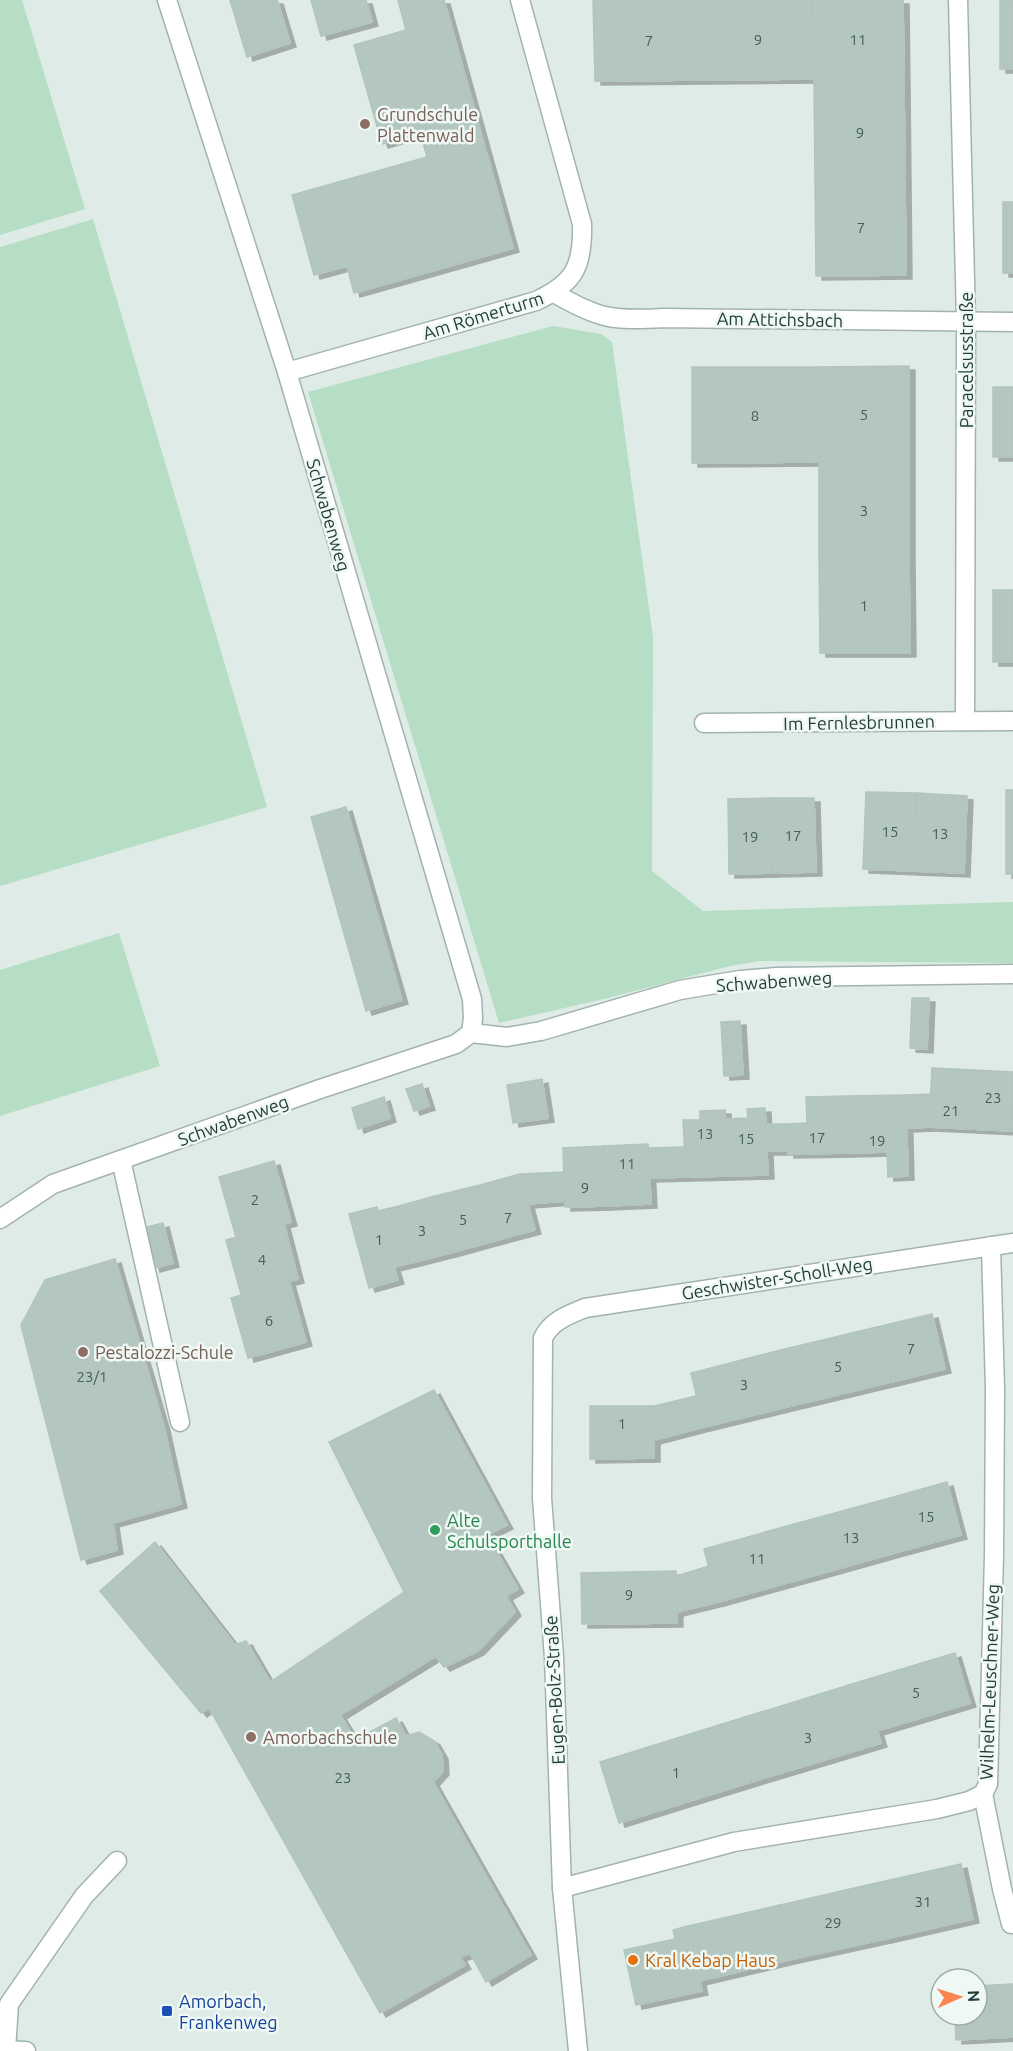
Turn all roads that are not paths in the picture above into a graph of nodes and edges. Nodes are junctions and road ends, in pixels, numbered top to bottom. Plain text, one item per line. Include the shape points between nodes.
1 (167, 0) edge
2 (520, 0) edge
3 (958, 0) edge
4 (554, 292) junction
5 (966, 321) junction
6 (1013, 322) edge
7 (287, 372) junction
8 (965, 721) junction
9 (1013, 721) edge
10 (704, 723) dead end
11 (1013, 974) edge
12 (471, 1034) junction
13 (121, 1160) junction
14 (0, 1219) edge
15 (1013, 1243) edge
16 (991, 1246) junction
17 (547, 1329) joint
18 (180, 1422) dead end
19 (983, 1794) junction
20 (117, 1861) dead end
21 (562, 1888) junction
22 (1013, 1924) edge
23 (3, 2050) edge
24 (26, 2051) edge
25 (578, 2051) edge

1 - 7 street, Schwabenweg
2 - 4 street, Am Römerturm via 582,224 579,264
3 - 5 street, Paracelsusstraße
4 - 5 street, Am Attichsbach via 583,310 627,320
4 - 7 street, Am Römerturm via 536,301
5 - 6 street, Am Attichsbach
5 - 8 street, Paracelsusstraße
7 - 12 street, Schwabenweg via 472,999
8 - 9 street, Im Fernlesbrunnen
8 - 10 street, Im Fernlesbrunnen
11 - 12 street, Schwabenweg via 740,980 680,990 541,1032 507,1037
12 - 13 street, Schwabenweg via 456,1044
13 - 14 street, Schwabenweg via 53,1184
13 - 18 street
15 - 16 street, Geschwister-Scholl-Weg
16 - 17 street, Geschwister-Scholl-Weg via 585,1308
16 - 19 street, Wilhelm-Leuschner-Weg via 994,1555 988,1784
17 - 21 street, Eugen-Bolz-Straße via 543,1338 542,1498 554,1657
19 - 21 street, Wilhelm-Leuschner-Weg via 937,1809 734,1842
19 - 22 street
20 - 23 street via 84,1896 9,2004
21 - 25 street, Eugen-Bolz-Straße
23 - 24 street

